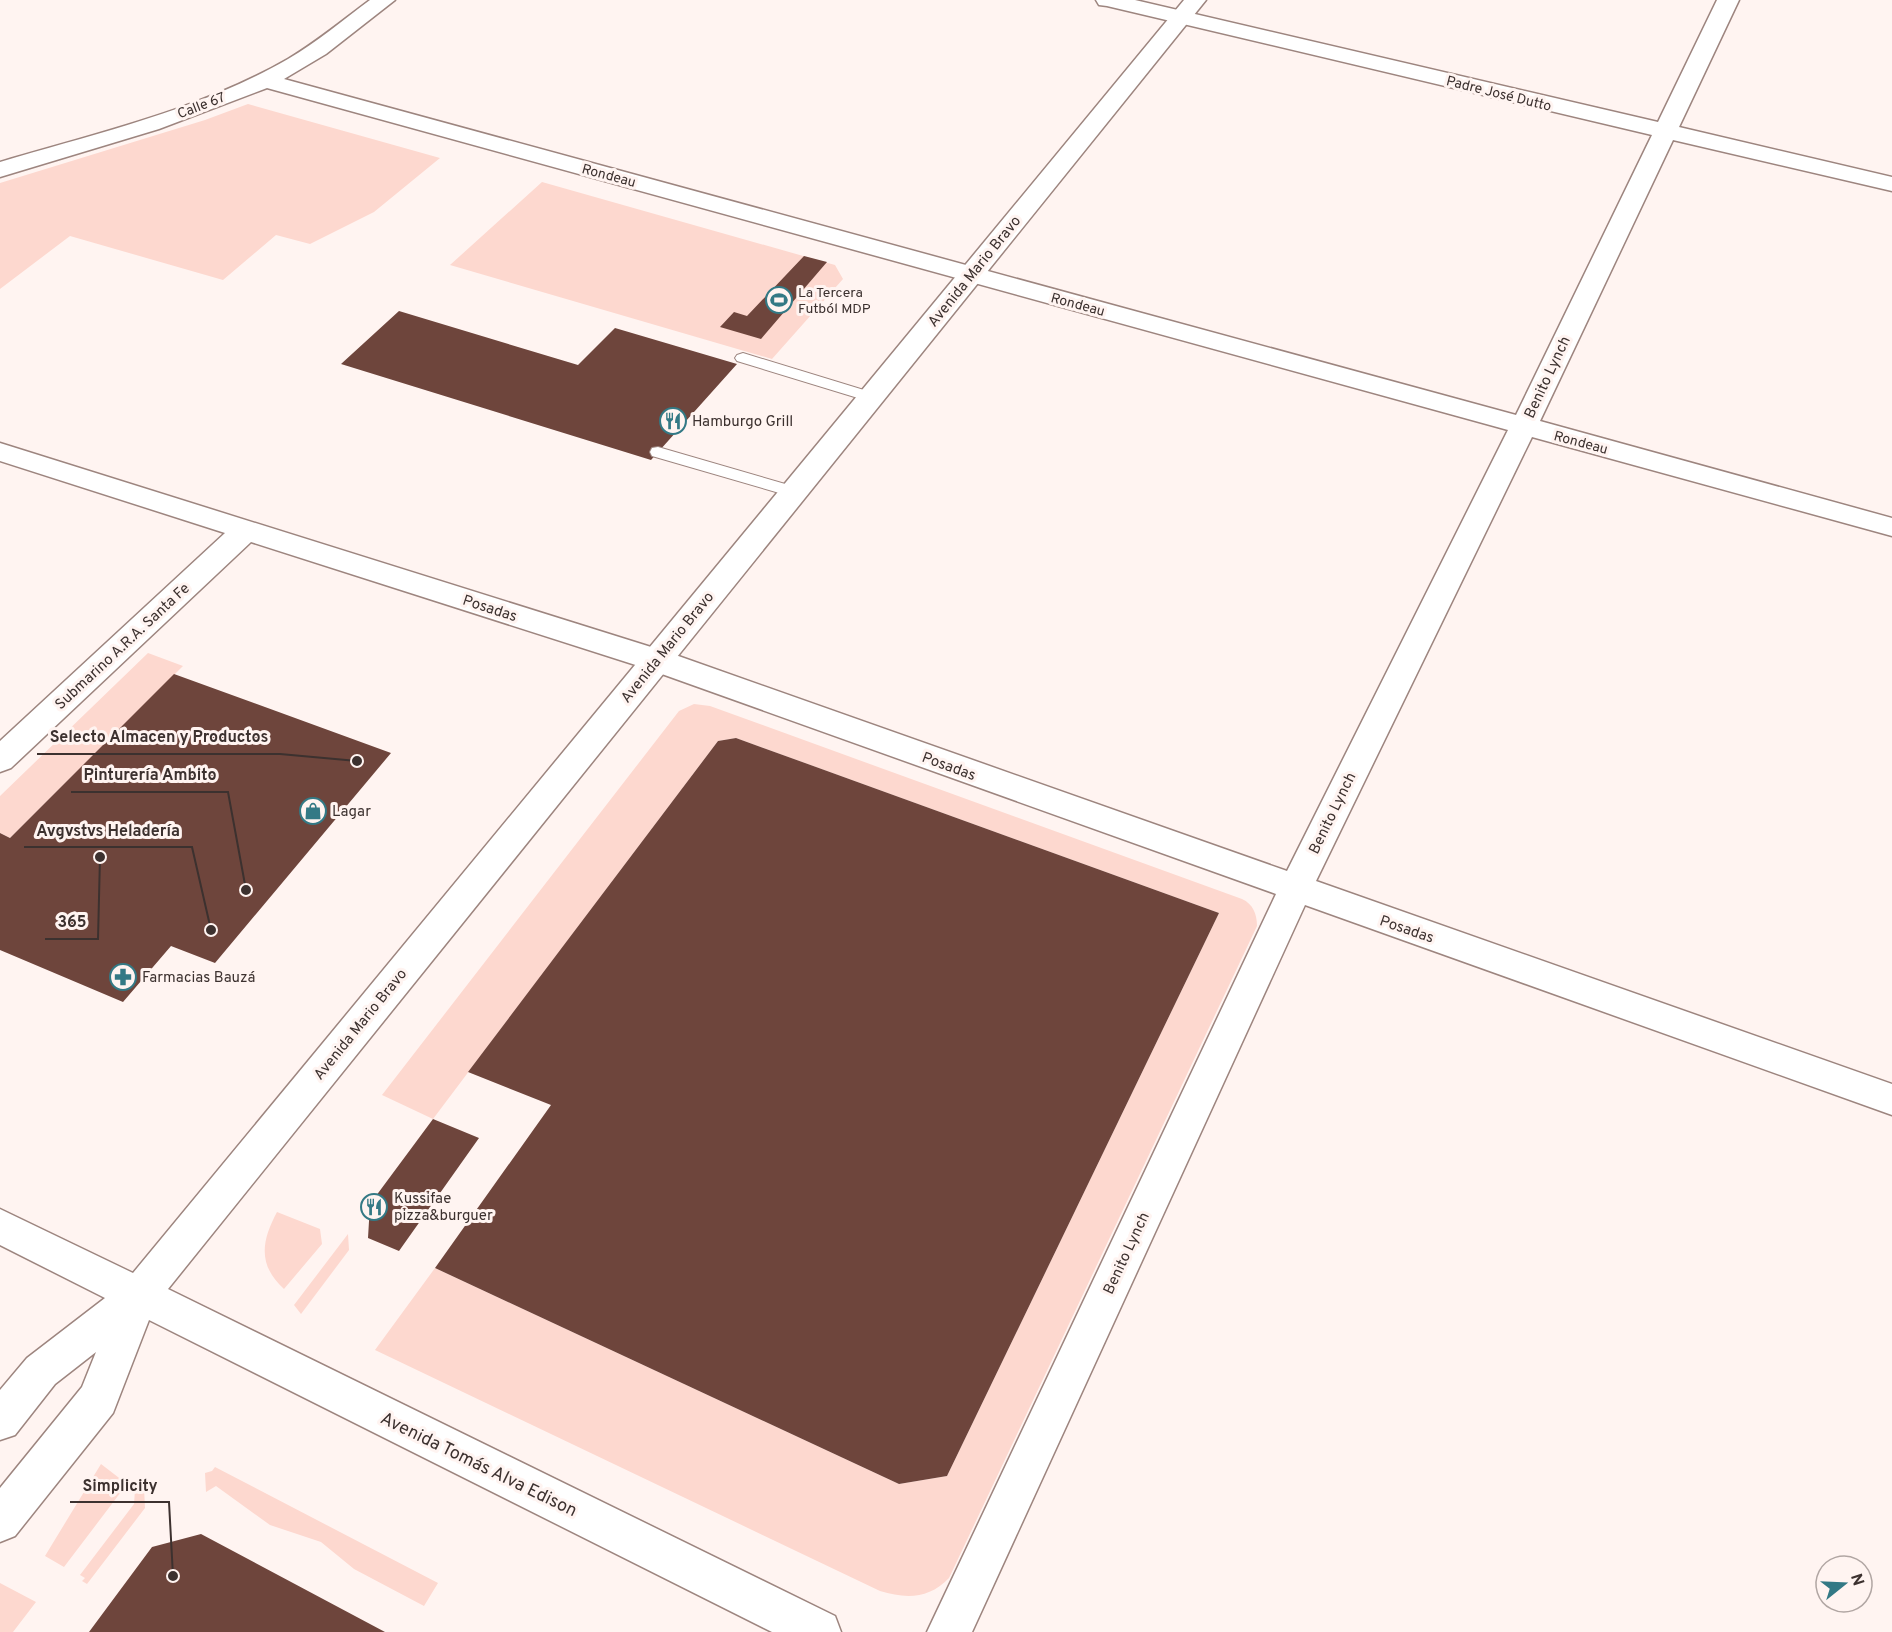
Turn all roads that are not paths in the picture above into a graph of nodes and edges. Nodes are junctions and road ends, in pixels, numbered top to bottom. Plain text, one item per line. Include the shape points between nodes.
1 (384, 0) edge
2 (1107, 0) edge
3 (1728, 0) edge
4 (1188, 8) edge
5 (264, 80) junction
6 (1664, 132) junction
7 (0, 170) edge
8 (1892, 184) edge
9 (970, 275) junction
10 (743, 358) dead end
11 (871, 397) junction
12 (1524, 426) junction
13 (0, 452) edge
14 (658, 452) dead end
15 (793, 492) junction
16 (1892, 528) edge
17 (245, 531) junction
18 (656, 660) junction
19 (0, 760) edge
20 (1295, 889) junction
21 (1892, 1100) edge
22 (0, 1226) edge
23 (139, 1295) junction
24 (0, 1421) edge
25 (0, 1521) edge
26 (819, 1632) edge
27 (949, 1632) edge

1 - 5 street, Calle 67 via 297,63
2 - 4 street, Padre José Dutto
3 - 6 street, Benito Lynch
4 - 6 street, Padre José Dutto
4 - 9 street, Avenida Mario Bravo
5 - 7 street, Calle 67 via 193,109
5 - 9 street, Rondeau
6 - 8 street, Padre José Dutto
6 - 12 street, Benito Lynch
9 - 11 street, Avenida Mario Bravo
9 - 12 street, Rondeau
10 - 11 lane
11 - 15 street, Avenida Mario Bravo
12 - 16 street, Rondeau
12 - 20 street, Benito Lynch
13 - 17 street, Posadas
14 - 15 lane
15 - 18 street, Avenida Mario Bravo
17 - 18 street, Posadas
17 - 19 street, Submarino A.R.A. Santa Fe
18 - 20 street, Posadas
18 - 23 street, Avenida Mario Bravo
20 - 21 street, Posadas
20 - 27 street, Benito Lynch
22 - 23 street, Avenida Tomás Alva Edison
23 - 24 street, Avenida Mario Bravo via 41,1371
23 - 25 street, Avenida Mario Bravo via 98,1399
23 - 26 street, Avenida Tomás Alva Edison

